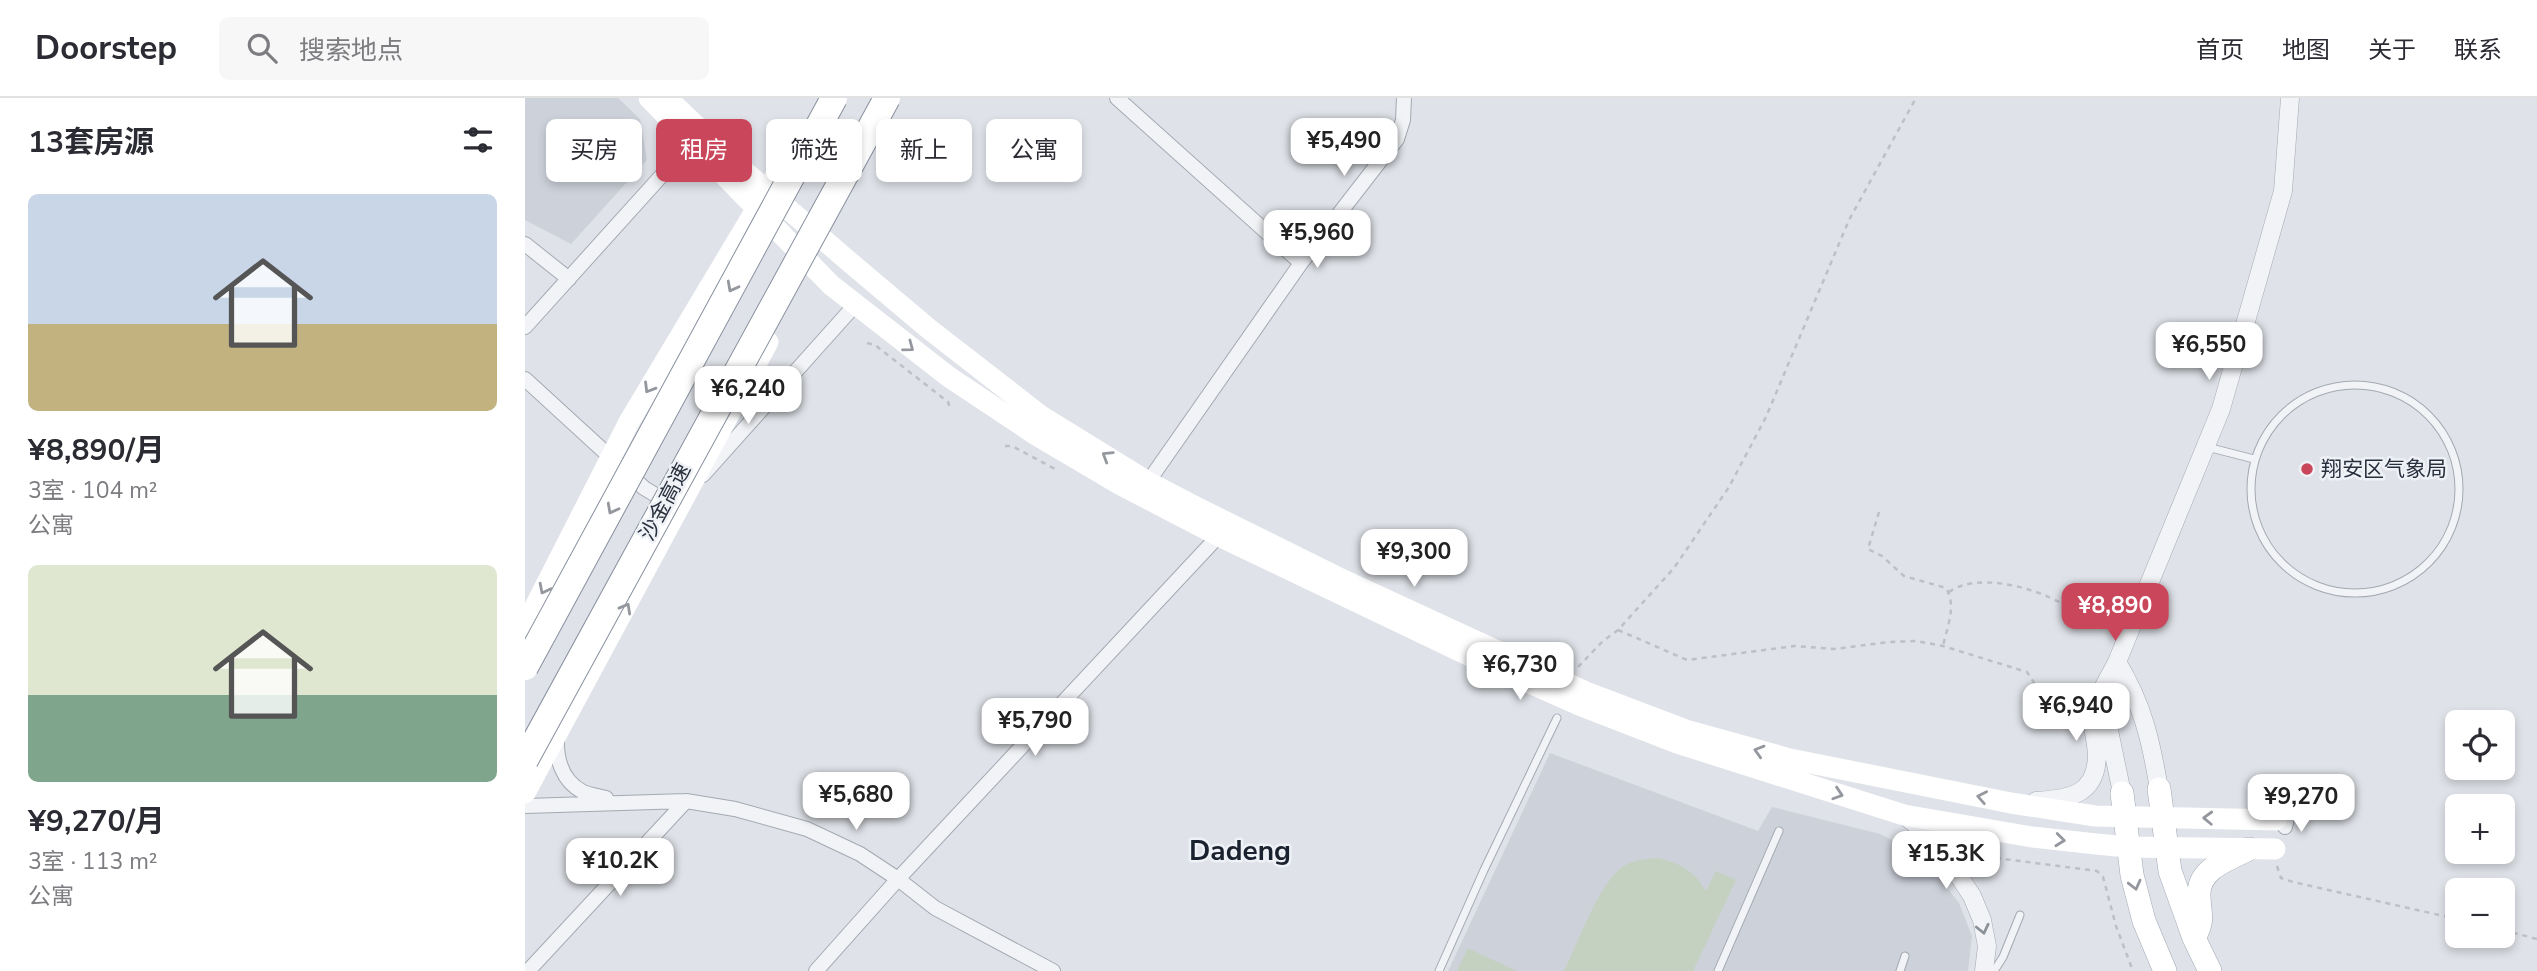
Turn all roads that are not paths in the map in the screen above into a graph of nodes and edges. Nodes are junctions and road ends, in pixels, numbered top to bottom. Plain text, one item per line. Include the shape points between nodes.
1 (649, 98) edge
2 (667, 98) edge
3 (823, 98) edge
4 (834, 98) edge
5 (887, 98) edge
6 (900, 98) edge
7 (1117, 98) edge
8 (1404, 98) edge
9 (2290, 98) edge
10 (669, 119) edge
11 (656, 182) edge
12 (740, 182) edge
13 (761, 199) junction
14 (823, 239) junction
15 (525, 244) edge
16 (810, 262) junction
17 (1301, 263) junction
18 (569, 279) junction
19 (855, 305) junction
20 (525, 327) edge
21 (525, 379) edge
22 (2206, 446) junction
23 (611, 457) junction
24 (2254, 459) junction
25 (1148, 482) junction
26 (691, 489) junction
27 (1224, 530) junction
28 (525, 626) edge
29 (2117, 662) junction
30 (525, 667) edge
31 (1557, 718) dead end
32 (558, 732) junction
33 (525, 760) edge
34 (2295, 785) dead end
35 (2159, 789) joint
36 (525, 793) edge
37 (2122, 793) joint
38 (686, 801) junction
39 (624, 803) junction
40 (2011, 803) junction
41 (525, 806) edge
42 (1904, 815) junction
43 (2124, 817) junction
44 (2162, 817) junction
45 (2280, 824) junction
46 (1779, 831) dead end
47 (2127, 847) junction
48 (2165, 847) junction
49 (2249, 849) junction
50 (2275, 849) joint
51 (898, 879) junction
52 (2020, 915) dead end
53 (2195, 938) junction
54 (1905, 956) dead end
55 (528, 971) edge
56 (816, 971) edge
57 (1053, 971) edge
58 (1440, 971) edge
59 (1718, 971) edge
60 (1901, 971) edge
61 (1984, 971) edge
62 (1994, 971) edge
63 (2165, 971) edge
64 (2210, 971) edge

1 - 10 main road
2 - 13 main road
3 - 13 main road
4 -> 30 highway, 沙金高速, bridge
5 - 33 highway, 沙金高速, bridge
6 - 14 main road
7 - 17 street
8 - 17 street via 1397,139
9 - 22 street via 2283,191 2221,409
11 - 18 street
12 - 13 main road
13 - 14 main road
13 - 16 main road
13 -> 23 main road
14 - 16 main road
25 -> 14 main road via 1041,416
15 - 18 street
16 - 19 main road
16 - 26 main road
17 - 25 street
18 - 20 street
19 - 26 street
19 -> 27 main road via 949,377 1036,435 1119,484
21 - 23 street
22 - 24 lane
22 - 29 street
23 - 26 street via 659,497 678,498
23 -> 28 main road
24 - 24 lane via 2250,495 2258,530 2278,560 2307,582 2341,593 2377,591 2411,578 2438,554 2455,522 2460,489 2455,457 2440,427 2416,404 2387,389 2354,384 2321,390 2292,406 2269,430
25 - 27 main road
32 -> 26 main road
40 -> 27 main road via 1790,759 1686,730 1568,684
27 -> 42 main road via 1491,666 1579,705 1677,743
27 - 51 street
29 - 35 street via 2144,716
29 - 37 street via 2106,716
29 - 40 street via 2095,709 2097,755 2094,776 2086,788 2067,799
31 - 58 lane
32 - 36 main road
32 - 39 street via 556,756 564,774 583,792
34 - 45 street
35 - 44 main road
37 - 43 main road
38 - 39 street
38 - 51 street via 807,829 860,854
38 - 55 street
39 - 41 street
40 - 43 main road
42 -> 47 main road via 2032,837
42 -> 61 street via 1935,839 1972,896 1987,946
43 - 44 main road
43 - 47 main road
45 -> 44 main road
44 - 48 main road
45 - 50 street via 2282,845
46 - 59 lane
47 - 48 main road
47 -> 63 main road via 2144,921
48 - 49 main road
48 - 53 main road
49 - 50 main road
49 - 53 main road via 2216,865 2201,885 2202,912
51 - 56 street
51 - 57 street via 935,908
52 - 62 lane
53 - 64 main road
54 - 60 lane

